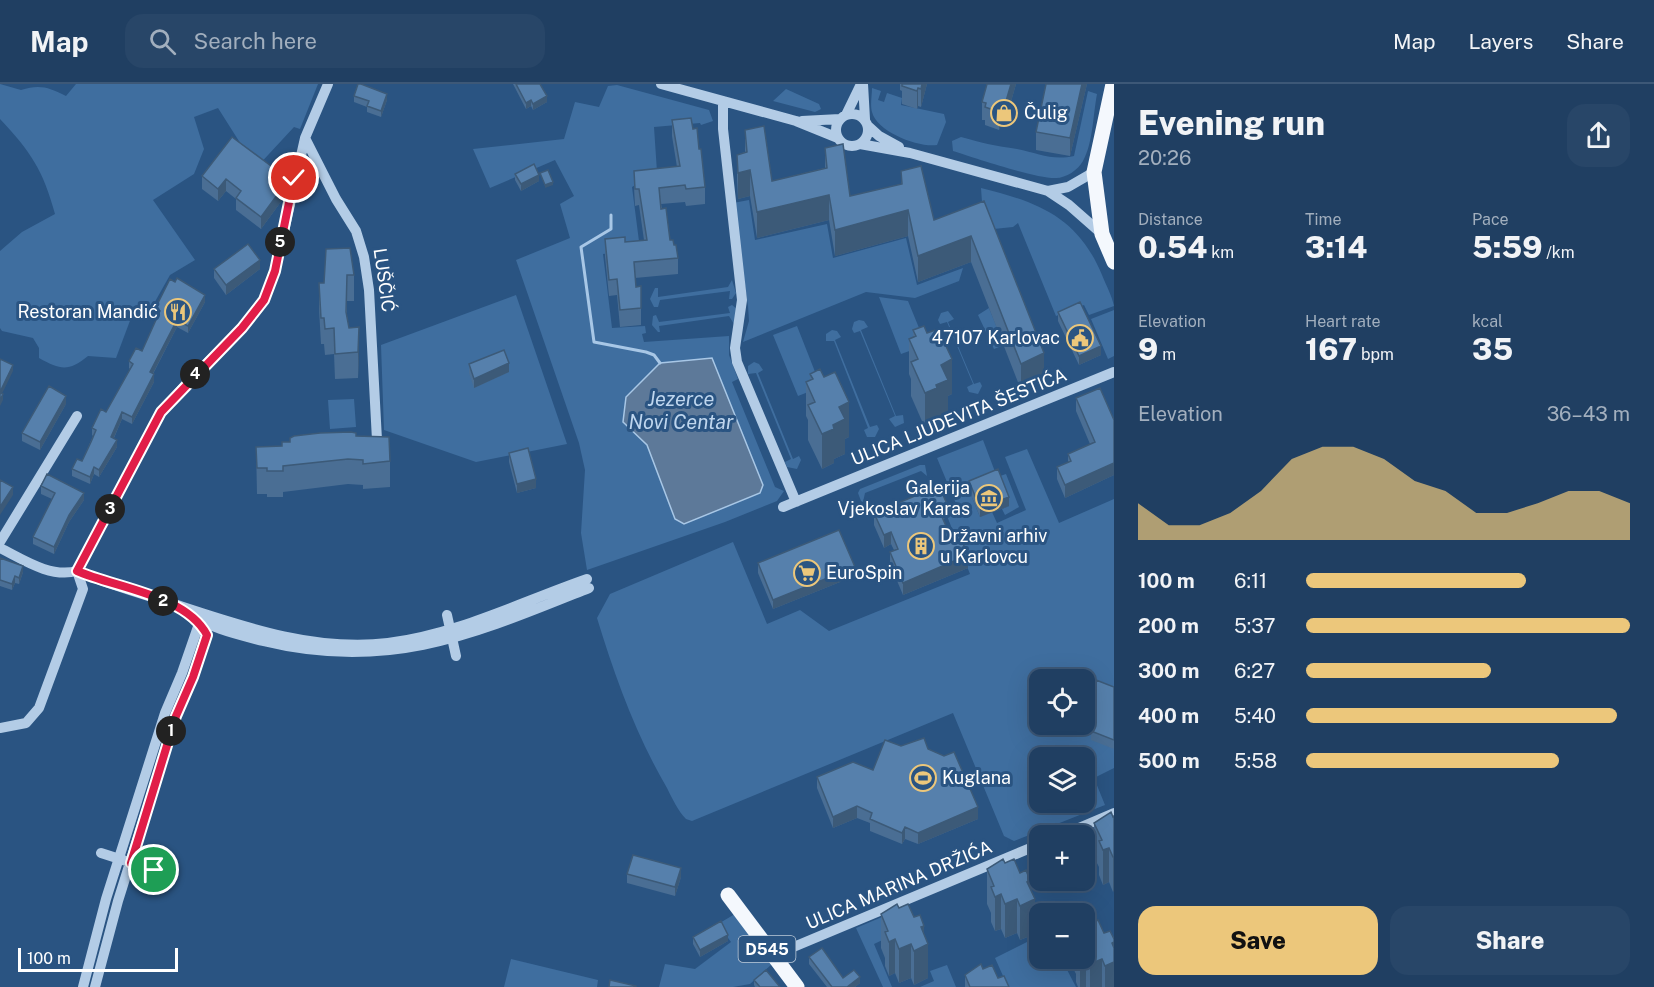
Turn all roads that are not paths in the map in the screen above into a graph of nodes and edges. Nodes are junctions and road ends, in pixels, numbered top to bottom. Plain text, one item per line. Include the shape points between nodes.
1 (328, 84) edge
2 (661, 84) edge
3 (862, 84) edge
4 (1113, 84) edge
5 (723, 101) junction
6 (843, 117) junction
7 (796, 121) junction
8 (866, 122) junction
9 (305, 138) junction
10 (838, 138) junction
11 (860, 144) junction
12 (910, 153) junction
13 (1094, 172) junction
14 (1048, 191) junction
15 (1102, 234) junction
16 (1114, 262) edge
17 (1114, 372) edge
18 (77, 416) dead end
19 (377, 440) edge
20 (796, 501) junction
21 (783, 507) dead end
22 (0, 542) edge
23 (0, 548) edge
24 (77, 571) junction
25 (588, 583) dead end
26 (179, 606) junction
27 (447, 615) dead end
28 (212, 616) junction
29 (200, 621) junction
30 (222, 630) junction
31 (207, 635) junction
32 (450, 635) junction
33 (456, 656) dead end
34 (0, 728) edge
35 (1114, 813) edge
36 (1086, 825) edge
37 (1029, 849) edge
38 (101, 853) dead end
39 (120, 859) junction
40 (131, 863) junction
41 (154, 870) dead end
42 (728, 895) dead end
43 (772, 956) junction
44 (83, 987) edge
45 (96, 987) edge
46 (797, 987) edge

1 - 9 street
2 - 5 street
3 - 6 street
3 - 8 street
4 - 13 main road
5 - 7 street
5 - 20 street via 742,300 735,348
6 - 7 street
6 - 8 street via 856,114
6 - 10 street via 836,128
7 - 10 street
8 - 11 street via 867,136
8 - 12 street via 879,136
9 - 19 street, LUŠČIĆ via 356,231 364,257
9 - 24 street via 275,271 264,300 161,412
10 - 11 street via 850,146
11 - 12 street
12 - 14 street
13 - 14 street via 1068,187
13 - 15 main road
14 - 15 street
15 - 16 main road
17 - 20 street, ULICA LJUDEVITA ŠESTIĆA
18 - 22 street
20 - 21 street, ULICA LJUDEVITA ŠESTIĆA
23 - 24 street via 51,572
24 - 26 street
24 - 34 street via 83,589 39,708 26,723
25 - 32 street
26 - 28 street
26 - 29 street
27 - 32 street
28 - 29 street
28 - 32 street via 284,636 333,643 387,643
29 - 30 street
29 - 31 street
29 - 39 street via 165,713
30 - 31 street
30 - 32 street via 282,645 344,653 388,651
31 - 40 street via 176,716
32 - 33 street
35 - 36 street
37 - 43 street, ULICA MARINA DRŽIĆA
38 - 39 street
39 - 40 street
39 - 44 street
40 - 41 street
40 - 45 street
42 - 43 main road, D545
43 - 46 main road, D545

